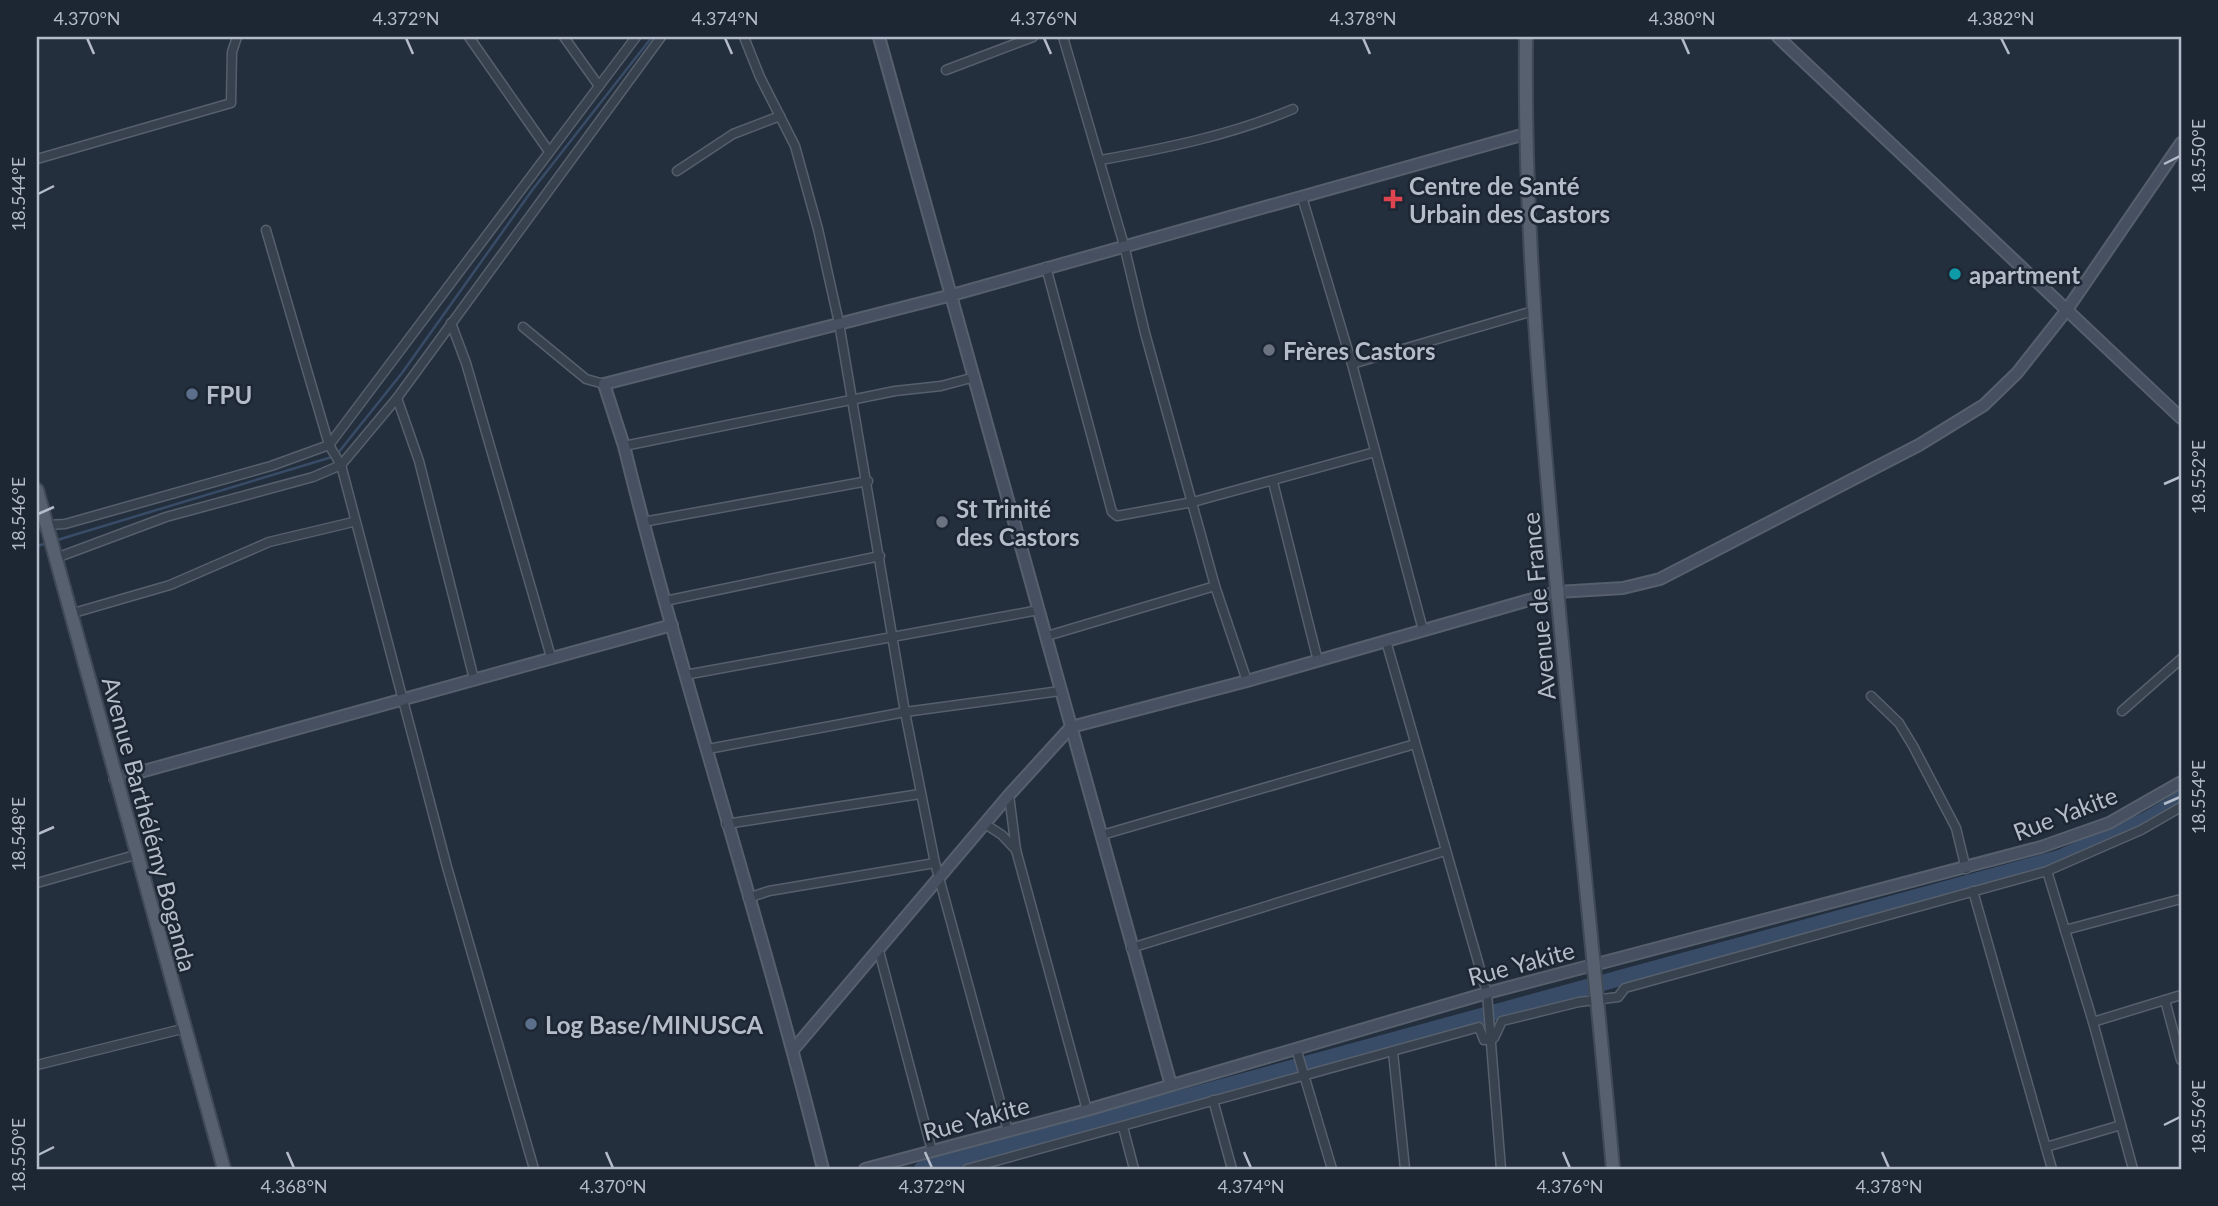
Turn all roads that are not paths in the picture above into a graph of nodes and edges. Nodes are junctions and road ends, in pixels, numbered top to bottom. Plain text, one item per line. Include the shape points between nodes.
1 (237, 37) edge
2 (469, 37) edge
3 (564, 37) edge
4 (636, 37) edge
5 (662, 37) edge
6 (744, 37) edge
7 (879, 37) edge
8 (1033, 37) edge
9 (1063, 37) edge
10 (1526, 37) edge
11 (1778, 37) edge
12 (946, 70) dead end
13 (598, 86) junction
14 (1293, 108) dead end
15 (780, 116) junction
16 (1525, 134) junction
17 (2181, 143) edge
18 (548, 150) junction
19 (37, 159) edge
20 (1101, 160) junction
21 (677, 171) dead end
22 (1302, 197) junction
23 (266, 230) dead end
24 (1124, 245) junction
25 (1046, 267) junction
26 (952, 295) junction
27 (1533, 311) junction
28 (2066, 311) junction
29 (451, 323) junction
30 (839, 323) junction
31 (523, 327) dead end
32 (1352, 363) junction
33 (975, 377) junction
34 (604, 384) junction
35 (397, 398) junction
36 (851, 400) junction
37 (2181, 418) edge
38 (329, 445) junction
39 (624, 446) junction
40 (1375, 452) junction
41 (341, 465) junction
42 (868, 481) junction
43 (1273, 482) junction
44 (37, 490) edge
45 (1193, 502) junction
46 (353, 522) junction
47 (643, 522) junction
48 (45, 528) edge
49 (55, 555) junction
50 (880, 556) junction
51 (1214, 586) junction
52 (1557, 592) junction
53 (665, 601) junction
54 (1039, 610) junction
55 (70, 614) junction
56 (672, 625) junction
57 (1423, 630) junction
58 (892, 636) junction
59 (1047, 636) junction
60 (1386, 641) junction
61 (551, 657) junction
62 (2181, 659) edge
63 (1318, 661) junction
64 (685, 675) junction
65 (474, 679) junction
66 (1247, 681) junction
67 (1060, 691) junction
68 (1871, 696) dead end
69 (404, 699) junction
70 (2122, 711) dead end
71 (905, 712) junction
72 (1071, 727) junction
73 (1415, 744) junction
74 (708, 749) junction
75 (115, 779) junction
76 (2181, 782) edge
77 (920, 794) junction
78 (1009, 795) junction
79 (2181, 807) edge
80 (726, 824) junction
81 (985, 824) junction
82 (1102, 835) junction
83 (1016, 850) junction
84 (1445, 851) junction
85 (135, 855) junction
86 (934, 863) junction
87 (1966, 869) junction
88 (2047, 871) junction
89 (938, 878) junction
90 (37, 883) edge
91 (1972, 891) junction
92 (747, 898) junction
93 (2181, 899) edge
94 (2065, 930) junction
95 (1131, 948) junction
96 (879, 951) junction
97 (1596, 971) junction
98 (1488, 995) junction
99 (2181, 995) edge
100 (1598, 999) junction
101 (2165, 1000) junction
102 (2093, 1022) junction
103 (186, 1028) junction
104 (1490, 1040) junction
105 (1296, 1048) junction
106 (793, 1050) junction
107 (1393, 1052) junction
108 (2181, 1060) edge
109 (37, 1065) edge
110 (1304, 1075) junction
111 (1171, 1085) junction
112 (1213, 1100) junction
113 (1087, 1110) junction
114 (2121, 1125) junction
115 (1123, 1127) junction
116 (1008, 1131) junction
117 (2046, 1147) junction
118 (932, 1151) junction
119 (224, 1169) edge
120 (534, 1169) edge
121 (823, 1169) edge
122 (865, 1169) edge
123 (967, 1169) edge
124 (1134, 1169) edge
125 (1232, 1169) edge
126 (1332, 1169) edge
127 (1405, 1169) edge
128 (1501, 1169) edge
129 (1613, 1169) edge
130 (2052, 1169) edge
131 (2133, 1169) edge

1 - 19 street via 230,103
2 - 18 street
3 - 13 street
4 - 13 street
5 - 29 street
6 - 15 street
7 - 26 street
8 - 12 street
9 - 20 street
10 - 16 main road, Avenue de France
11 - 28 street
13 - 18 street
14 - 20 street via 1204,139
15 - 21 street via 733,134
15 - 30 street via 808,185
16 - 22 street
16 - 27 main road, Avenue de France
17 - 28 street
18 - 38 street
20 - 24 street
22 - 24 street
22 - 32 street
23 - 38 street
24 - 25 street
24 - 45 street via 1144,333
25 - 26 street
25 - 45 street via 1112,512 1124,515
26 - 30 street
26 - 33 street
27 - 32 street
27 - 52 main road, Avenue de France
28 - 37 street
28 - 52 street via 2017,373 1984,405 1943,432 1660,579 1623,588
29 - 35 street
29 - 61 street
30 - 34 street
30 - 36 street
31 - 34 street via 586,379
32 - 40 street
33 - 36 street
33 - 54 street
34 - 39 street
35 - 41 street
35 - 65 street via 419,461
36 - 39 street
36 - 42 street
38 - 41 street
38 - 48 street via 271,466
39 - 47 street
40 - 43 street
40 - 57 street
41 - 46 street
41 - 49 street
42 - 47 street
42 - 50 street
43 - 45 street
43 - 63 street
44 - 48 main road, Avenue Barthélémy Boganda
45 - 51 street
46 - 55 street via 269,542 170,585
46 - 69 street
47 - 53 street
48 - 49 main road, Avenue Barthélémy Boganda
49 - 55 main road, Avenue Barthélémy Boganda
50 - 53 street
50 - 58 street
51 - 59 street
51 - 66 street
52 - 57 street
52 - 97 main road, Avenue de France
53 - 56 street
54 - 58 street
54 - 59 street
55 - 75 main road, Avenue Barthélémy Boganda
56 - 61 street
56 - 64 street
57 - 60 street
58 - 64 street
58 - 71 street
59 - 67 street
60 - 63 street
60 - 73 street
61 - 65 street
62 - 70 street
63 - 66 street
64 - 74 street
65 - 69 street
66 - 72 street
67 - 71 street
67 - 72 street
68 - 87 street via 1899,723 1913,746 1956,828
69 - 75 street
69 - 120 street
71 - 74 street
71 - 77 street
72 - 78 street
72 - 82 street
73 - 82 street
73 - 84 street
74 - 80 street
75 - 85 main road, Avenue Barthélémy Boganda
76 - 87 street, Rue Yakite via 2109,823
77 - 80 street
77 - 86 street
78 - 81 street
78 - 83 street
79 - 88 street via 2141,830
80 - 92 street
81 - 83 street
81 - 89 street
82 - 95 street
83 - 113 street
84 - 95 street
84 - 98 street
85 - 90 street
85 - 103 main road, Avenue Barthélémy Boganda
86 - 89 street
86 - 92 street
87 - 97 street, Rue Yakite
88 - 91 street
88 - 94 street
89 - 96 street
89 - 116 street
91 - 100 street via 1625,988 1618,998
91 - 117 street
92 - 106 street
93 - 94 street
94 - 102 street
95 - 111 street
96 - 106 street
96 - 118 street
97 - 98 street, Rue Yakite
97 - 100 main road, Avenue de France
98 - 104 street
98 - 105 street, Rue Yakite
99 - 101 street
100 - 104 street via 1502,1021
100 - 129 main road, Avenue de France
101 - 102 street
101 - 108 street
102 - 114 street
103 - 109 street
103 - 119 main road, Avenue Barthélémy Boganda
104 - 107 street via 1484,1040 1479,1027
104 - 128 street
105 - 110 street
105 - 111 street, Rue Yakite
106 - 121 street
107 - 110 street
107 - 127 street
110 - 112 street
110 - 126 street
111 - 113 street, Rue Yakite
112 - 115 street
112 - 125 street
113 - 116 street, Rue Yakite
114 - 117 street
114 - 131 street
115 - 123 street
115 - 124 street
116 - 118 street, Rue Yakite
117 - 130 street
118 - 122 street, Rue Yakite

